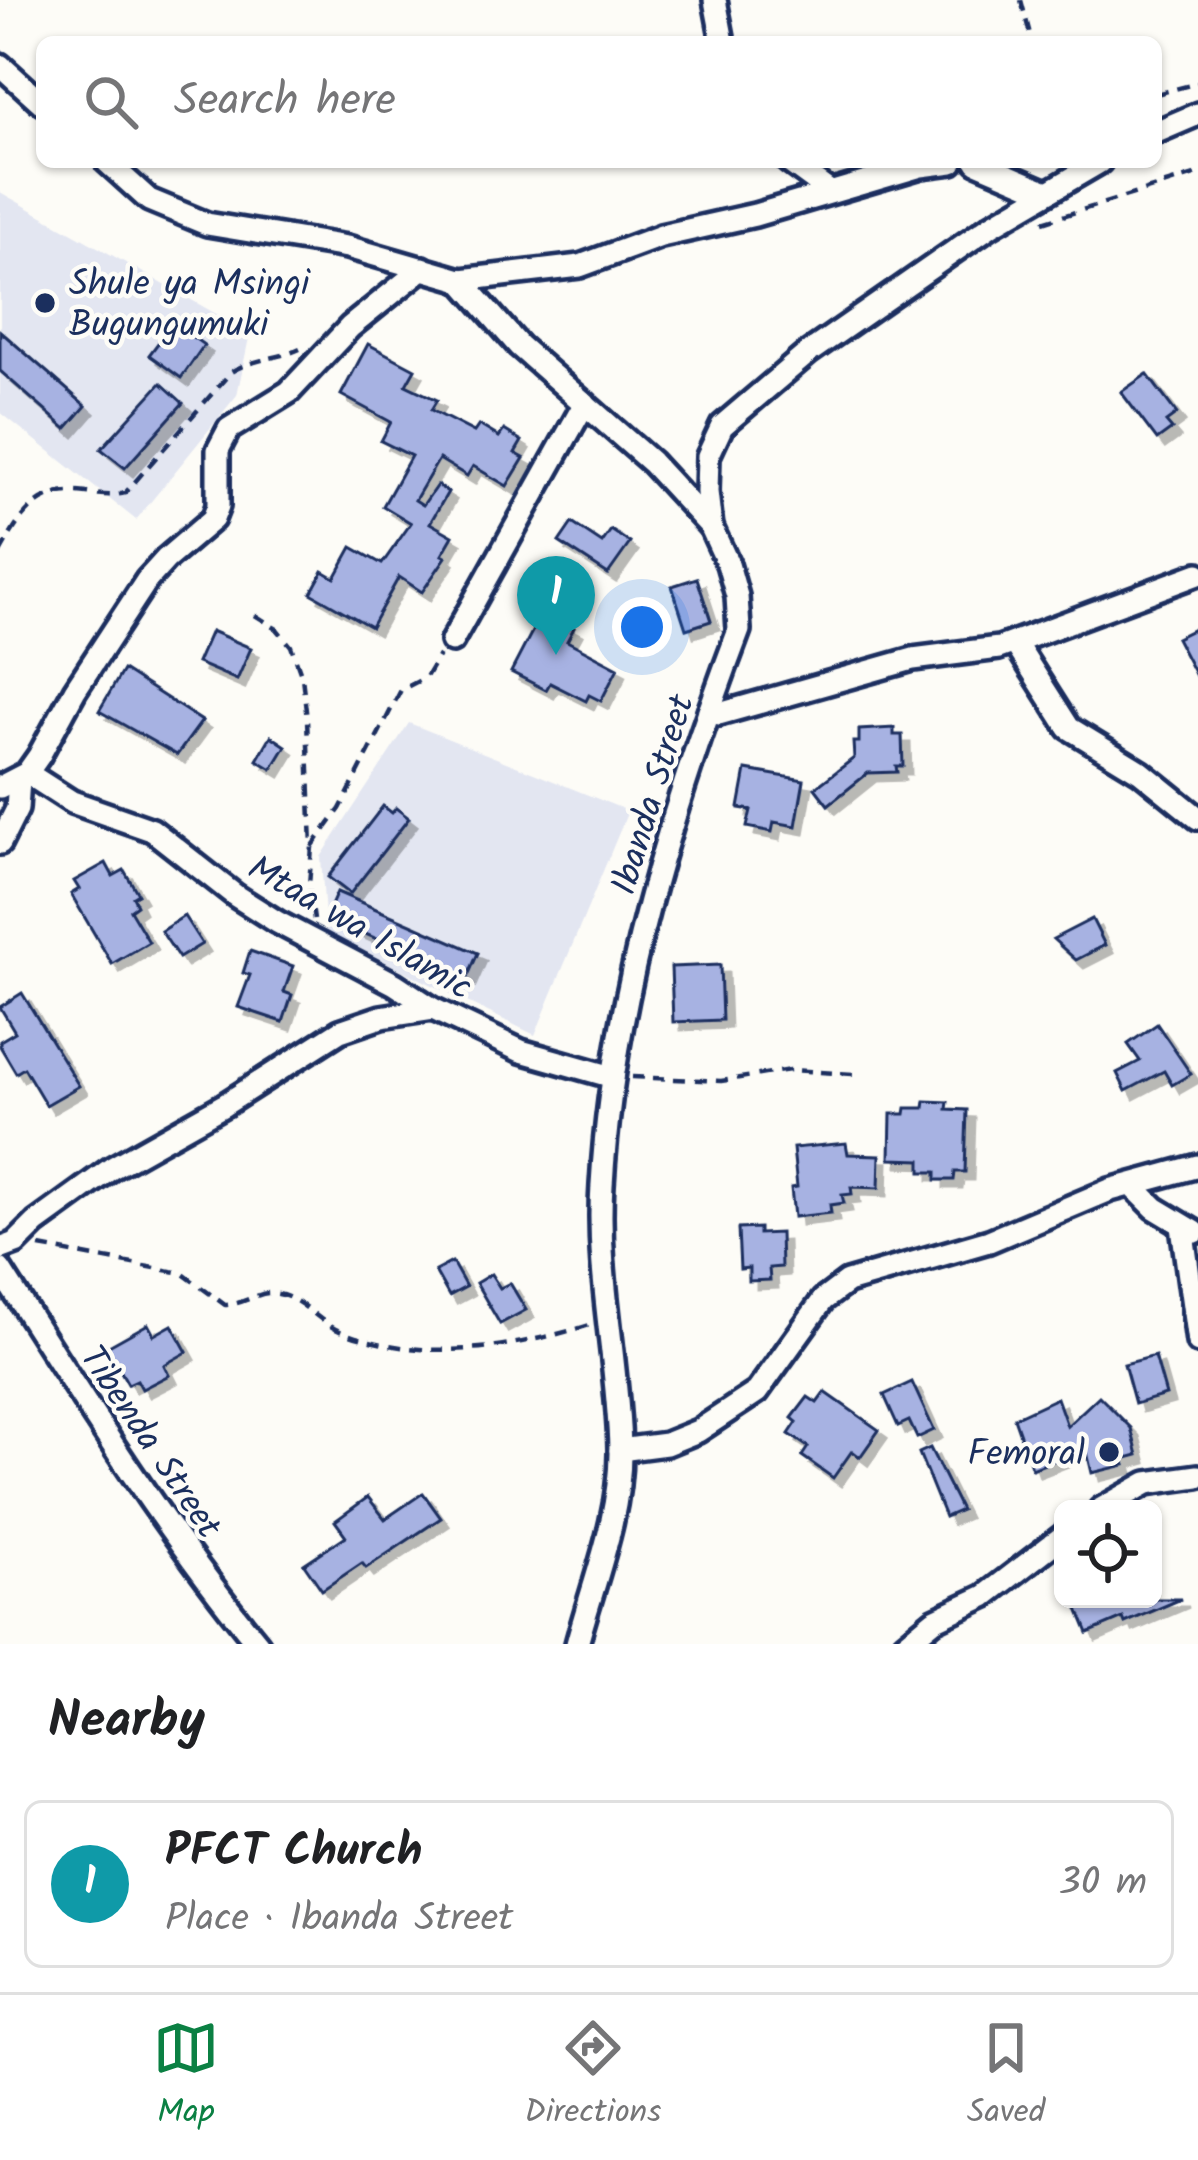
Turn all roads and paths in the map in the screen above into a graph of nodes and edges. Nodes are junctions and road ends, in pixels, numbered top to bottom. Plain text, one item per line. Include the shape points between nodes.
1 (715, 0) edge
2 (1022, 0) edge
3 (722, 36) edge
4 (1031, 36) edge
5 (0, 65) edge
6 (1198, 83) edge
7 (1162, 92) edge
8 (36, 98) edge
9 (1198, 114) edge
10 (1162, 129) edge
11 (114, 168) edge
12 (797, 168) edge
13 (914, 168) edge
14 (991, 168) edge
15 (1090, 168) edge
16 (1198, 174) edge
17 (830, 192) junction
18 (1047, 193) junction
19 (992, 225) junction
20 (423, 268) junction
21 (461, 280) junction
22 (338, 338) junction
23 (585, 403) junction
24 (711, 526) junction
25 (0, 554) edge
26 (1198, 574) edge
27 (255, 615) dead end
28 (452, 641) joint
29 (1015, 643) junction
30 (709, 711) junction
31 (15, 780) edge
32 (1198, 818) edge
33 (0, 843) edge
34 (313, 847) junction
35 (318, 944) junction
36 (433, 1010) junction
37 (854, 1074) dead end
38 (613, 1077) junction
39 (1198, 1166) edge
40 (1133, 1186) junction
41 (1190, 1230) edge
42 (8, 1246) edge
43 (0, 1269) edge
44 (610, 1318) junction
45 (1198, 1342) edge
46 (620, 1450) junction
47 (1198, 1476) edge
48 (1117, 1500) edge
49 (1054, 1543) edge
50 (258, 1644) edge
51 (577, 1644) edge
52 (905, 1644) edge

1 - 3 street
2 - 4 path
5 - 8 street
6 - 7 path
9 - 10 street
11 - 20 street via 149,200 208,224
12 - 17 street
13 - 17 street
14 - 18 street
15 - 18 street, Ibanda Street
16 - 19 path via 1069,217
17 - 21 street via 580,266
18 - 19 street, Ibanda Street
19 - 24 street, Ibanda Street via 808,353 722,426 708,456
20 - 21 street
20 - 22 street
21 - 23 street via 519,346
22 - 25 path via 231,372 125,494 49,496 23,512
22 - 31 street via 289,392 221,438 213,519 147,580
23 - 24 street
23 - 28 street
24 - 30 street, Ibanda Street via 728,564 739,630
26 - 29 street
27 - 34 path via 291,646 302,677
28 - 34 path via 426,677 401,690
29 - 30 street via 913,658
29 - 32 street via 1069,728
30 - 38 street, Ibanda Street via 671,820
31 - 33 street via 17,809
31 - 35 street, Mtaa wa Islamic via 152,830 236,896
34 - 35 path
35 - 36 street, Mtaa wa Islamic
36 - 38 street, Mtaa wa Islamic via 521,1051
36 - 42 street via 340,1031 112,1168
37 - 38 path
38 - 44 street, Ibanda Street via 601,1192
39 - 40 street
40 - 41 street
40 - 46 street via 989,1241 847,1282 823,1300 758,1392 698,1431
41 - 45 street
42 - 44 path via 182,1273 225,1305 271,1292 340,1331 423,1348 508,1347
43 - 50 street, Tibenda Street via 206,1580
44 - 46 street, Ibanda Street
46 - 51 street, Ibanda Street via 611,1531
47 - 48 street via 1147,1483
49 - 52 street

